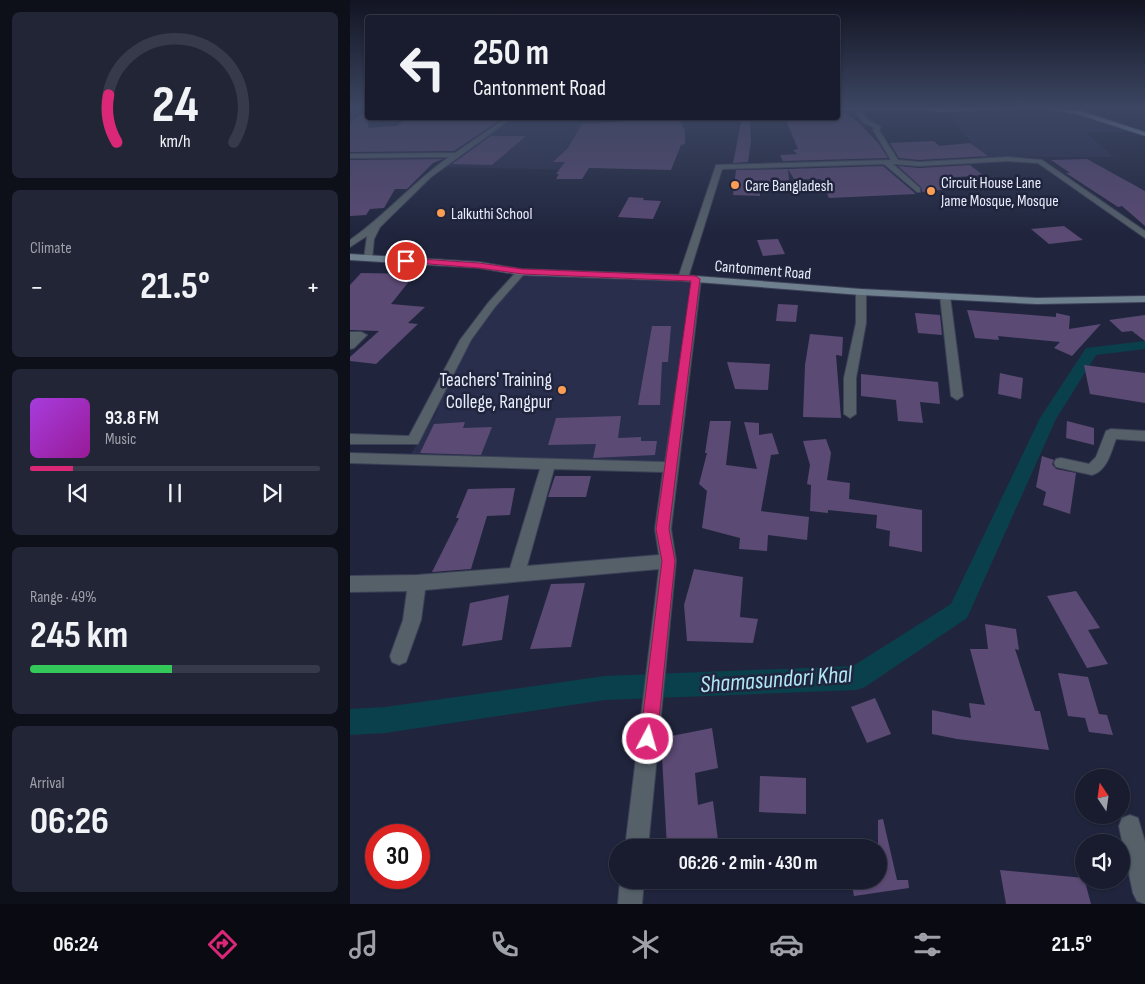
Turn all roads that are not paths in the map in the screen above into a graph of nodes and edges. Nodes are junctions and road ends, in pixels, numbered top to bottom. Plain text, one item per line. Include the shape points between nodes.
1 (463, 150) edge
2 (886, 150) edge
3 (458, 154) junction
4 (350, 156) edge
5 (892, 163) junction
6 (917, 190) dead end
7 (376, 226) junction
8 (1145, 235) edge
9 (350, 244) edge
10 (350, 257) edge
11 (369, 258) junction
12 (522, 272) junction
13 (689, 278) junction
14 (861, 292) junction
15 (945, 296) junction
16 (1145, 299) edge
17 (350, 334) edge
18 (350, 346) edge
19 (957, 396) dead end
20 (850, 414) dead end
21 (1145, 436) edge
22 (350, 439) edge
23 (350, 458) edge
24 (549, 463) junction
25 (1061, 463) dead end
26 (672, 467) junction
27 (668, 561) junction
28 (516, 575) junction
29 (417, 583) junction
30 (350, 584) edge
31 (399, 656) dead end
32 (1130, 826) dead end
33 (637, 839) edge
34 (631, 889) edge
35 (1145, 893) edge
36 (630, 904) edge

1 - 3 street
2 - 5 street
3 - 4 street
3 - 7 street via 428,175
5 - 6 street
5 - 8 street via 1040,161
5 - 13 street via 719,168
7 - 9 street
7 - 11 street via 370,239
10 - 11 main road, Cantonment Road
11 - 12 main road, Cantonment Road via 479,265
12 - 13 main road, Cantonment Road
12 - 22 street via 489,307 452,365 413,441
13 - 14 main road, Cantonment Road
13 - 26 street
14 - 15 main road, Cantonment Road
14 - 20 street via 861,323 850,378
15 - 16 main road, Cantonment Road via 1037,301
15 - 19 street
17 - 18 street via 361,335
21 - 25 street via 1111,434 1102,459 1092,470
23 - 24 street
24 - 26 street
24 - 28 street
26 - 27 street via 663,529
27 - 28 street
27 - 33 street
28 - 29 street
29 - 30 street
29 - 31 street via 412,620
32 - 35 street
34 - 36 street

